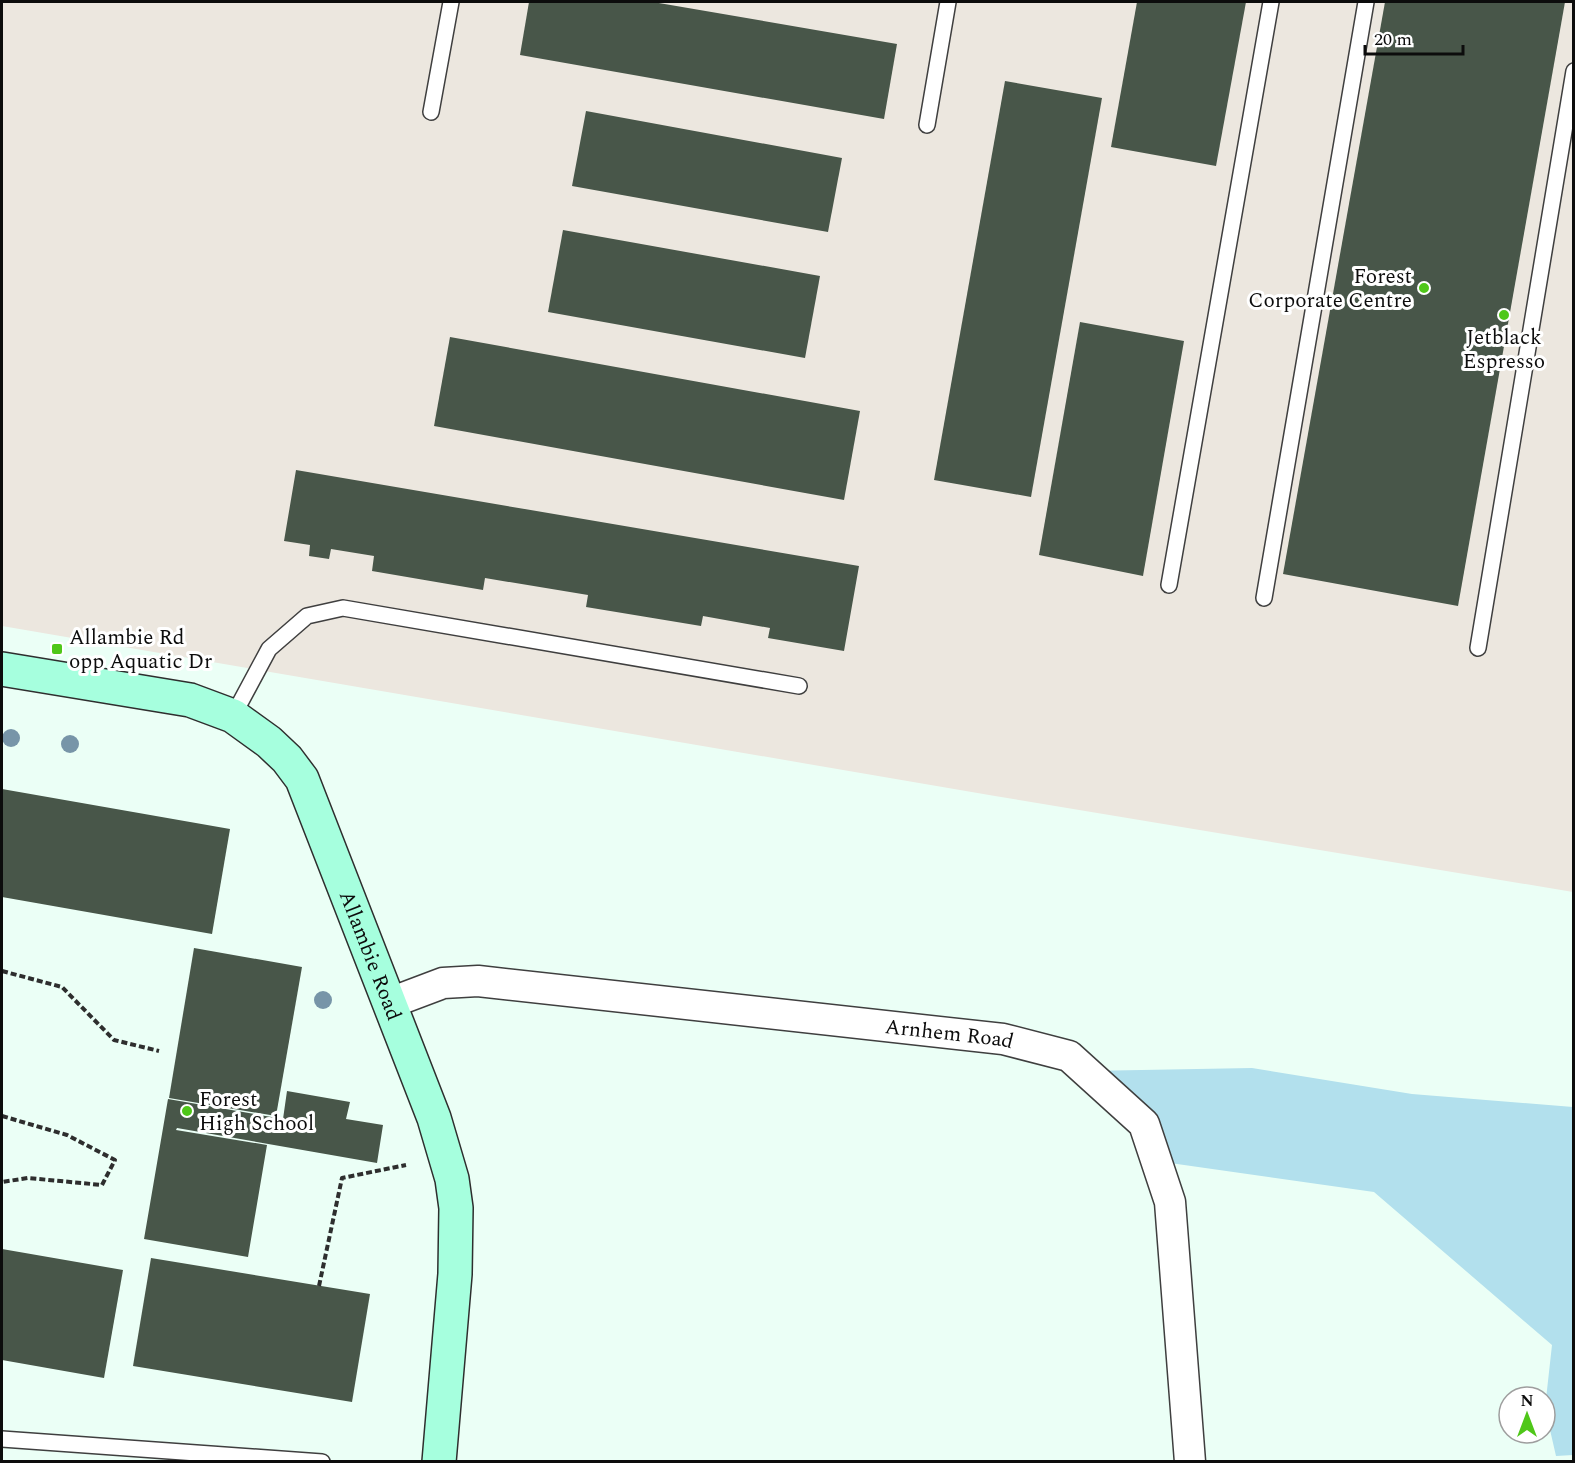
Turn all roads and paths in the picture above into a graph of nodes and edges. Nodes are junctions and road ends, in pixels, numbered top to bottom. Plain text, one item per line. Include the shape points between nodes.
1 (451, 2) edge
2 (948, 2) edge
3 (1271, 2) edge
4 (1366, 2) edge
5 (1574, 71) edge
6 (431, 112) dead end
7 (927, 125) dead end
8 (1169, 585) dead end
9 (1264, 598) dead end
10 (1478, 648) dead end
11 (2, 669) edge
12 (799, 686) dead end
13 (233, 716) junction
14 (2, 971) edge
15 (390, 1003) junction
16 (159, 1051) dead end
17 (2, 1116) edge
18 (406, 1165) dead end
19 (2, 1182) edge
20 (318, 1286) dead end
21 (2, 1439) edge
22 (321, 1461) edge
23 (439, 1461) edge
24 (1190, 1461) edge

1 - 6 lane
2 - 7 lane
3 - 8 lane
4 - 9 lane
5 - 10 lane
11 - 13 main road, Allambie Road via 190,700
12 - 13 lane via 343,608 307,616 269,649
13 - 15 main road, Allambie Road via 269,742 302,779
14 - 16 path via 62,987 114,1040
15 - 23 main road, Allambie Road via 443,1145 456,1208 453,1304
15 - 24 street, Arnhem Road via 443,983 478,981 1003,1039 1069,1056 1144,1124 1170,1202
17 - 19 path via 67,1135 115,1160 102,1185 28,1178
18 - 20 path via 342,1178
21 - 22 lane

